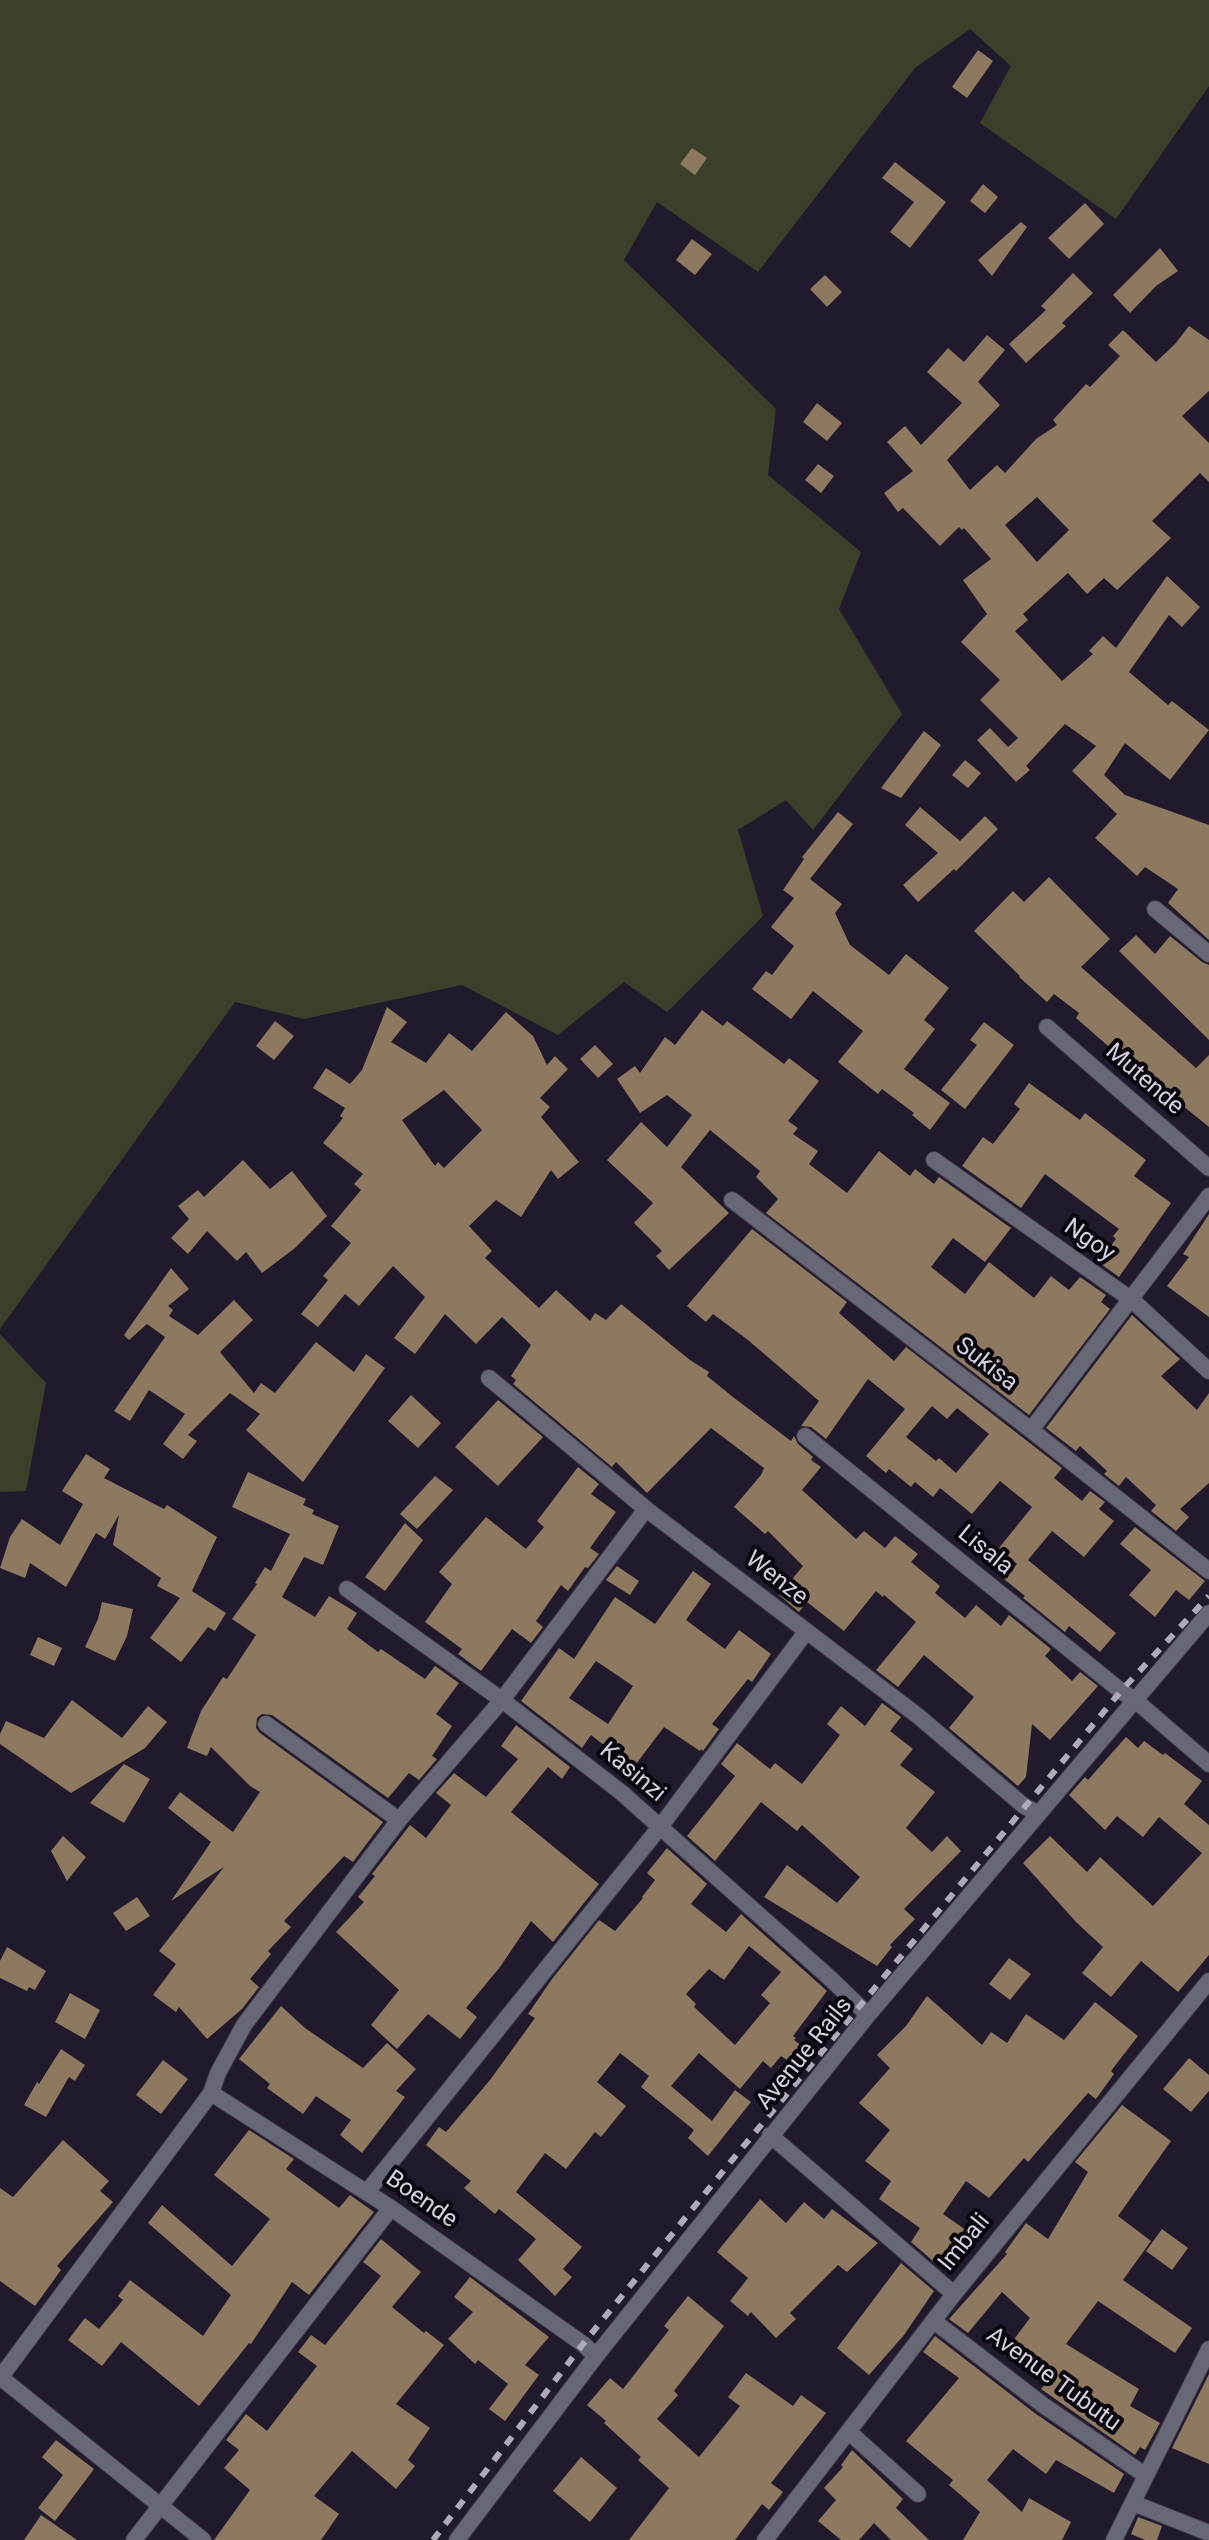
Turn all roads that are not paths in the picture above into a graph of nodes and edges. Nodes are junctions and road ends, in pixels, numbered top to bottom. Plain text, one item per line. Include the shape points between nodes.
1 (1155, 909) dead end
2 (1209, 954) edge
3 (1047, 1027) dead end
4 (934, 1160) dead end
5 (1209, 1168) edge
6 (1209, 1196) edge
7 (732, 1200) dead end
8 (1132, 1300) junction
9 (1209, 1371) edge
10 (489, 1378) dead end
11 (1031, 1430) junction
12 (805, 1436) dead end
13 (646, 1509) junction
14 (1209, 1571) edge
15 (347, 1589) dead end
16 (1209, 1613) edge
17 (806, 1632) junction
18 (502, 1700) junction
19 (1136, 1701) junction
20 (266, 1724) dead end
21 (1209, 1764) edge
22 (1037, 1813) junction
23 (399, 1820) junction
24 (660, 1827) junction
25 (1209, 1981) edge
26 (868, 2015) junction
27 (211, 2093) junction
28 (770, 2135) junction
29 (367, 2192) junction
30 (391, 2208) junction
31 (954, 2294) junction
32 (935, 2322) junction
33 (1209, 2349) edge
34 (596, 2356) junction
35 (849, 2432) junction
36 (1145, 2475) junction
37 (918, 2494) dead end
38 (1133, 2503) junction
39 (161, 2506) junction
40 (1209, 2533) edge
41 (134, 2540) edge
42 (203, 2540) edge
43 (457, 2540) edge
44 (765, 2540) edge
45 (1114, 2540) edge

1 - 2 street
3 - 5 street, Mutende
4 - 8 street, Ngoy
6 - 8 street
7 - 11 street, Sukisa
8 - 9 street, Ngoy
8 - 11 street
10 - 13 street, Wenze
11 - 14 street, Sukisa
12 - 19 street, Lisala
13 - 17 street, Wenze
13 - 18 street
15 - 18 street, Kasinzi
16 - 19 street, Avenue Rails
17 - 22 street, Wenze
17 - 24 street
18 - 23 street
18 - 24 street, Kasinzi
19 - 21 street, Lisala
19 - 22 street, Avenue Rails
20 - 23 street
22 - 26 street, Avenue Rails
23 - 27 street via 244,2025
24 - 26 street, Kasinzi
24 - 29 street
25 - 31 street, Imbali
26 - 28 street, Avenue Rails
27 - 29 street, Boende
27 - 39 street via 3,2374 5,2381
28 - 31 street
28 - 34 street, Avenue Rails
29 - 30 street, Boende
30 - 34 street, Boende
30 - 39 street
31 - 32 street, Imbali
32 - 35 street, Imbali
32 - 36 street, Avenue Tubutu
33 - 36 street
34 - 43 street, Avenue Rails
35 - 37 street
35 - 44 street, Imbali
36 - 38 street
38 - 40 street
38 - 45 street
39 - 41 street
39 - 42 street

